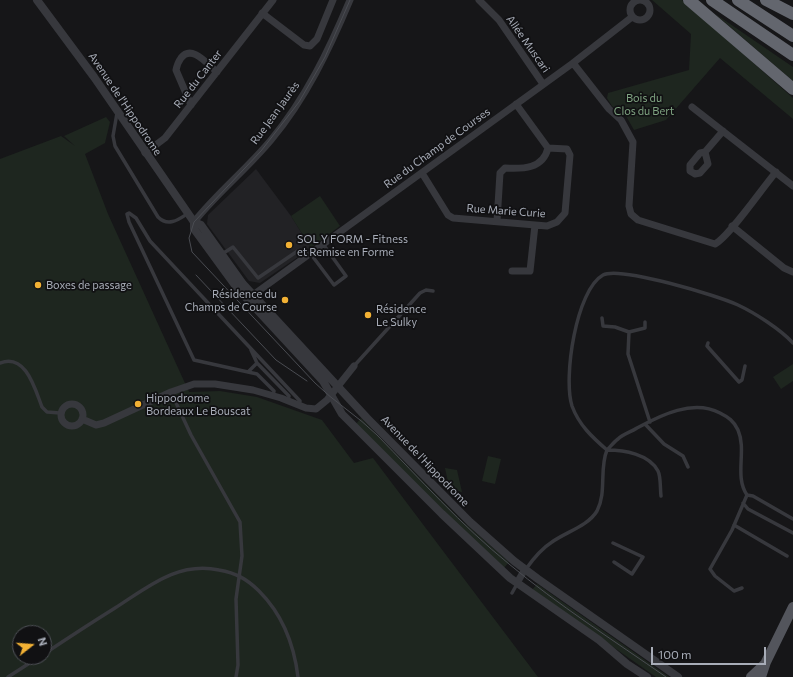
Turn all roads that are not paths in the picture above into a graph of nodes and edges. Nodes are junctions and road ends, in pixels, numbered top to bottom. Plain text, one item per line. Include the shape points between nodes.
1 (38, 0) edge
2 (273, 0) edge
3 (333, 0) edge
4 (350, 0) edge
5 (479, 0) edge
6 (636, 0) edge
7 (689, 0) edge
8 (712, 0) edge
9 (738, 0) edge
10 (766, 0) edge
11 (262, 13) junction
12 (793, 14) edge
13 (632, 17) junction
14 (793, 36) edge
15 (793, 55) edge
16 (573, 63) junction
17 (217, 72) junction
18 (543, 84) junction
19 (793, 89) edge
20 (516, 104) junction
21 (191, 105) junction
22 (692, 107) dead end
23 (117, 112) junction
24 (722, 131) junction
25 (548, 148) junction
26 (705, 152) dead end
27 (145, 153) junction
28 (422, 172) junction
29 (776, 172) junction
30 (793, 186) edge
31 (187, 214) junction
32 (496, 221) junction
33 (194, 222) junction
34 (535, 225) junction
35 (732, 226) junction
36 (323, 244) junction
37 (222, 255) junction
38 (308, 256) junction
39 (512, 271) dead end
40 (793, 272) edge
41 (230, 279) junction
42 (433, 291) dead end
43 (253, 296) junction
44 (254, 307) junction
45 (602, 318) dead end
46 (645, 322) dead end
47 (629, 332) junction
48 (708, 343) dead end
49 (793, 343) edge
50 (250, 346) junction
51 (0, 363) edge
52 (258, 363) junction
53 (354, 366) joint
54 (745, 366) dead end
55 (248, 372) junction
56 (338, 386) junction
57 (171, 392) junction
58 (273, 395) junction
59 (331, 395) junction
60 (288, 400) junction
61 (299, 404) junction
62 (60, 413) junction
63 (82, 419) junction
64 (648, 423) junction
65 (607, 450) junction
66 (688, 467) dead end
67 (746, 495) junction
68 (661, 496) dead end
69 (743, 504) junction
70 (793, 519) edge
71 (734, 525) junction
72 (793, 532) edge
73 (613, 543) dead end
74 (787, 556) dead end
75 (614, 562) dead end
76 (525, 569) junction
77 (238, 575) junction
78 (517, 583) junction
79 (742, 588) dead end
80 (512, 593) dead end
81 (793, 607) edge
82 (52, 649) edge
83 (766, 662) junction
84 (27, 665) edge
85 (8, 677) edge
86 (236, 677) edge
87 (298, 677) edge
88 (647, 677) edge
89 (678, 677) edge
90 (751, 677) edge
91 (761, 677) edge

1 - 23 street, Avenue de l'Hippodrome
2 - 11 street, Rue du Canter
3 - 11 street via 316,40 310,46 304,45
4 - 33 street, Rue Jean Jaurès via 325,57 299,102 261,151
5 - 18 street, Allée Muscari via 499,20
6 - 13 street via 630,8
6 - 13 street via 646,2 650,12 648,18 642,21
7 - 19 highway
8 - 15 highway
9 - 14 highway
10 - 12 highway
11 - 17 street, Rue du Canter
13 - 16 street, Rue du Champ de Courses
16 - 18 street, Rue du Champ de Courses
16 - 35 street via 621,120 633,142 629,206 631,214 638,220 715,244
17 - 21 street, Rue du Canter
17 - 21 street via 195,54 185,54 176,70
18 - 20 street, Rue du Champ de Courses
20 - 25 street
20 - 28 street, Rue du Champ de Courses
21 - 27 street, Rue du Canter via 165,138
22 - 24 street
23 - 27 street, Avenue de l'Hippodrome
23 - 31 lane via 113,136 115,146 158,217 164,221 174,222
24 - 26 street
24 - 29 street
25 - 32 street via 546,155 534,166 525,169 505,168 500,173
25 - 34 street, Rue Marie Curie via 567,149 570,155 565,213 557,222 547,226
27 - 31 street, Avenue de l'Hippodrome
28 - 32 street, Rue Marie Curie via 453,218
28 - 36 street, Rue du Champ de Courses
29 - 30 street
29 - 35 street
31 - 33 street, Avenue de l'Hippodrome
32 - 34 street, Rue Marie Curie
33 - 37 street, Avenue de l'Hippodrome via 201,225
33 - 41 street, Avenue de l'Hippodrome via 194,229
34 - 39 street via 530,271
35 - 40 street via 784,268
36 - 38 street, Rue du Champ de Courses
36 - 38 lane via 346,276 334,285
37 - 38 lane via 233,247 258,278 299,250
37 - 43 street, Avenue de l'Hippodrome
38 - 43 street, Rue du Champ de Courses
41 - 43 street via 249,296
41 - 44 street, Avenue de l'Hippodrome
42 - 53 lane via 426,290 420,294
43 - 44 street
43 - 56 street, Avenue de l'Hippodrome
44 - 59 street, Avenue de l'Hippodrome via 312,368
45 - 47 lane via 603,326
46 - 47 lane via 645,328
47 - 64 lane via 628,354
48 - 54 lane via 710,350 739,382 742,380
49 - 65 lane via 750,311 736,304 649,278 612,273 603,275 584,299 572,344 568,382 572,404 580,424
50 - 52 lane
50 - 55 lane via 150,241 136,218 129,213 129,222 194,360
50 - 61 lane via 300,400
51 - 62 lane via 11,361 25,369 42,407 47,412
52 - 55 lane
52 - 60 lane via 289,396
53 - 56 street
55 - 58 lane via 262,378 274,391
56 - 59 street
56 - 76 street, Avenue de l'Hippodrome via 452,505
57 - 58 street via 189,385 205,384 232,386
57 - 63 street via 104,423 96,424
57 - 77 lane via 191,436 238,518 242,556
58 - 60 street
59 - 61 street via 316,409
59 - 78 street, Avenue de l'Hippodrome via 342,414 461,534
60 - 61 street
62 - 63 street via 61,419 68,426 78,424
62 - 63 street via 64,406 75,404 82,412
64 - 65 lane via 618,438
64 - 66 lane via 664,444 683,456
64 - 67 lane via 671,412 687,408 703,408 726,416 733,422 740,438 741,485
65 - 68 lane via 634,453 654,465 659,472
65 - 76 lane via 604,458 602,494 597,510 589,521 551,542
67 - 69 lane
67 - 70 lane via 753,496
69 - 71 lane
69 - 72 lane
71 - 74 lane
71 - 79 lane via 710,569 734,591
73 - 75 lane via 643,557 632,574
76 - 78 street
76 - 89 street, Avenue de l'Hippodrome
77 - 82 lane via 204,567 173,573
77 - 86 lane
77 - 87 lane via 256,588 278,613 289,637
78 - 80 lane
78 - 88 street, Avenue de l'Hippodrome
81 - 83 main road
83 - 90 main road
83 - 91 main road
84 - 85 lane

